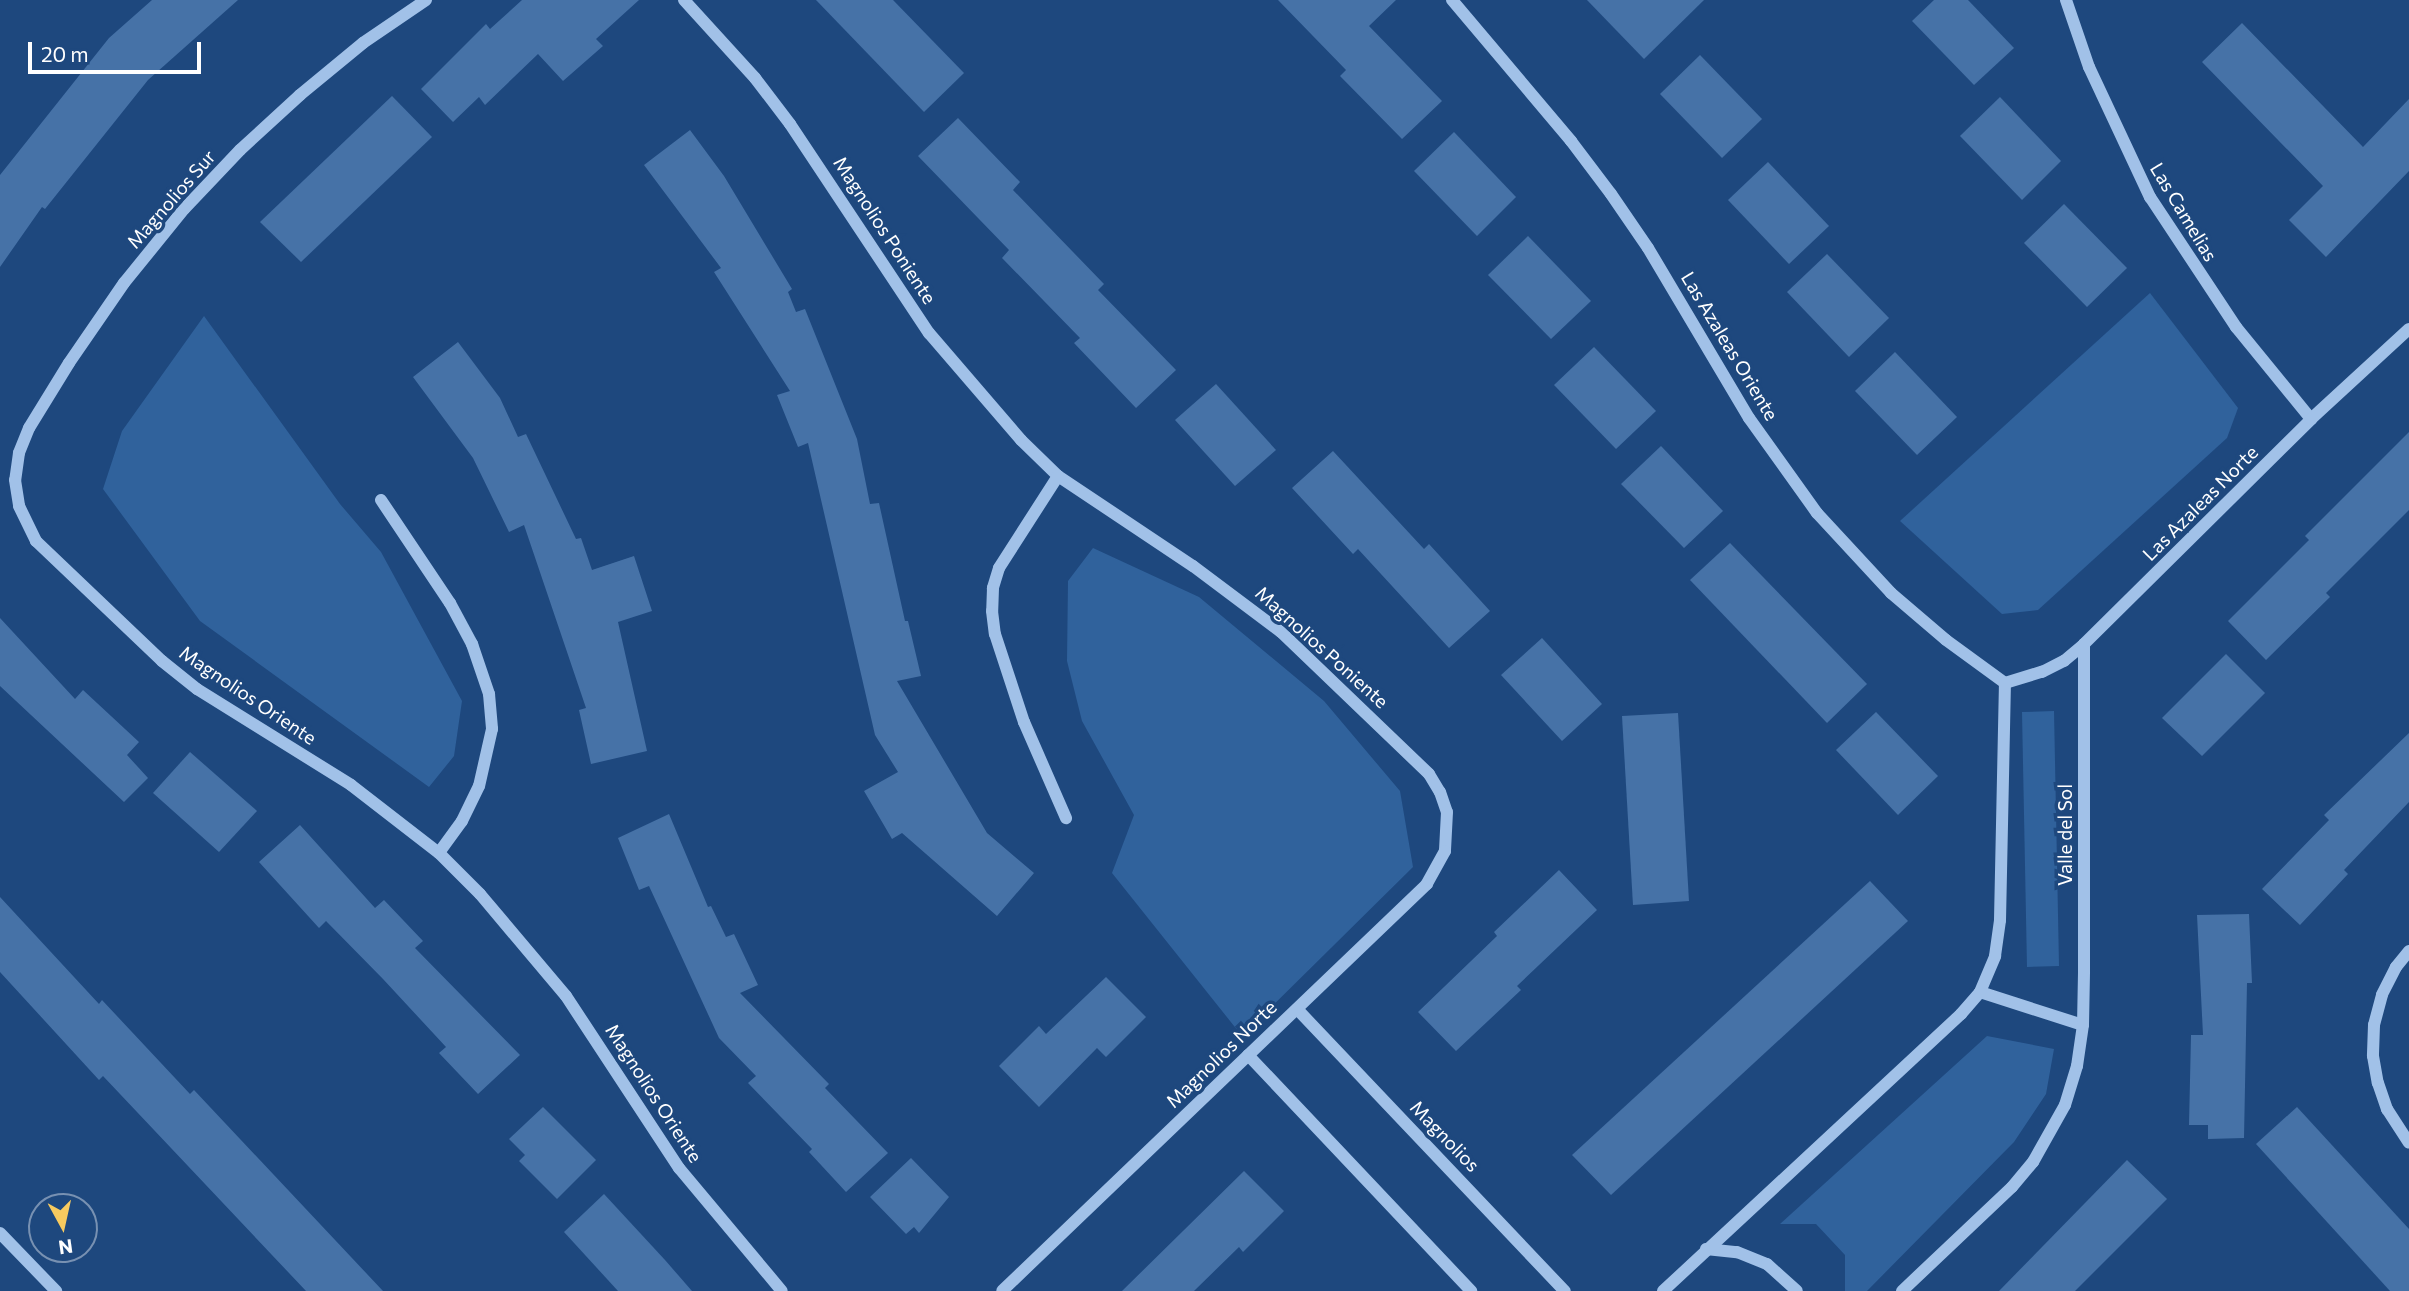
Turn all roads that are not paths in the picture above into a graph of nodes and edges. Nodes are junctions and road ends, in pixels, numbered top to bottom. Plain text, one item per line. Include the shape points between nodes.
1 (426, 0) edge
2 (684, 0) edge
3 (1452, 0) edge
4 (2066, 0) edge
5 (2409, 329) edge
6 (2311, 419) junction
7 (1058, 477) junction
8 (15, 480) joint
9 (381, 500) dead end
10 (2084, 644) junction
11 (2005, 683) junction
12 (1066, 818) dead end
13 (1449, 833) joint
14 (439, 853) junction
15 (2409, 951) edge
16 (1980, 992) junction
17 (1297, 1009) junction
18 (2083, 1025) junction
19 (1248, 1055) junction
20 (2409, 1143) edge
21 (0, 1233) edge
22 (1706, 1249) junction
23 (56, 1291) edge
24 (782, 1291) edge
25 (1002, 1291) edge
26 (1471, 1291) edge
27 (1565, 1291) edge
28 (1663, 1291) edge
29 (1797, 1291) edge
30 (1902, 1291) edge

1 - 8 street, Magnolios Sur via 363,43 300,95 184,209 124,283 69,363 29,428
2 - 7 street, Magnolios Poniente via 790,124 929,333 984,400
3 - 11 street, Las Azaleas Oriente via 1611,194 1749,418 1817,513 1892,593
4 - 6 street, Las Camelias via 2089,67 2150,197 2236,327
5 - 6 street, Las Azaleas Norte
6 - 10 street, Las Azaleas Norte
7 - 12 street via 999,568 992,611 1024,723
7 - 13 street, Magnolios Poniente via 1240,599 1321,668 1429,774 1447,812
8 - 14 street, Magnolios Oriente via 19,506 36,541 127,631 197,688 351,785
9 - 14 street via 450,603 472,644 489,694 492,729 479,786
10 - 11 street, Las Azaleas Norte via 2042,672
10 - 18 street, Valle del Sol
11 - 16 street via 2000,919 1994,956
13 - 17 street, Magnolios Norte via 1446,851 1426,884
14 - 24 street, Magnolios Oriente via 519,937 566,996 679,1168
15 - 20 street via 2382,995 2374,1025 2373,1056 2387,1109
16 - 18 street
16 - 22 street
17 - 19 street, Magnolios Norte
17 - 27 street, Magnolios
18 - 30 street, Valle del Sol via 2065,1105 2033,1162
19 - 25 street, Magnolios Norte
19 - 26 street
21 - 23 street
22 - 28 street
22 - 29 street via 1737,1252 1767,1264

